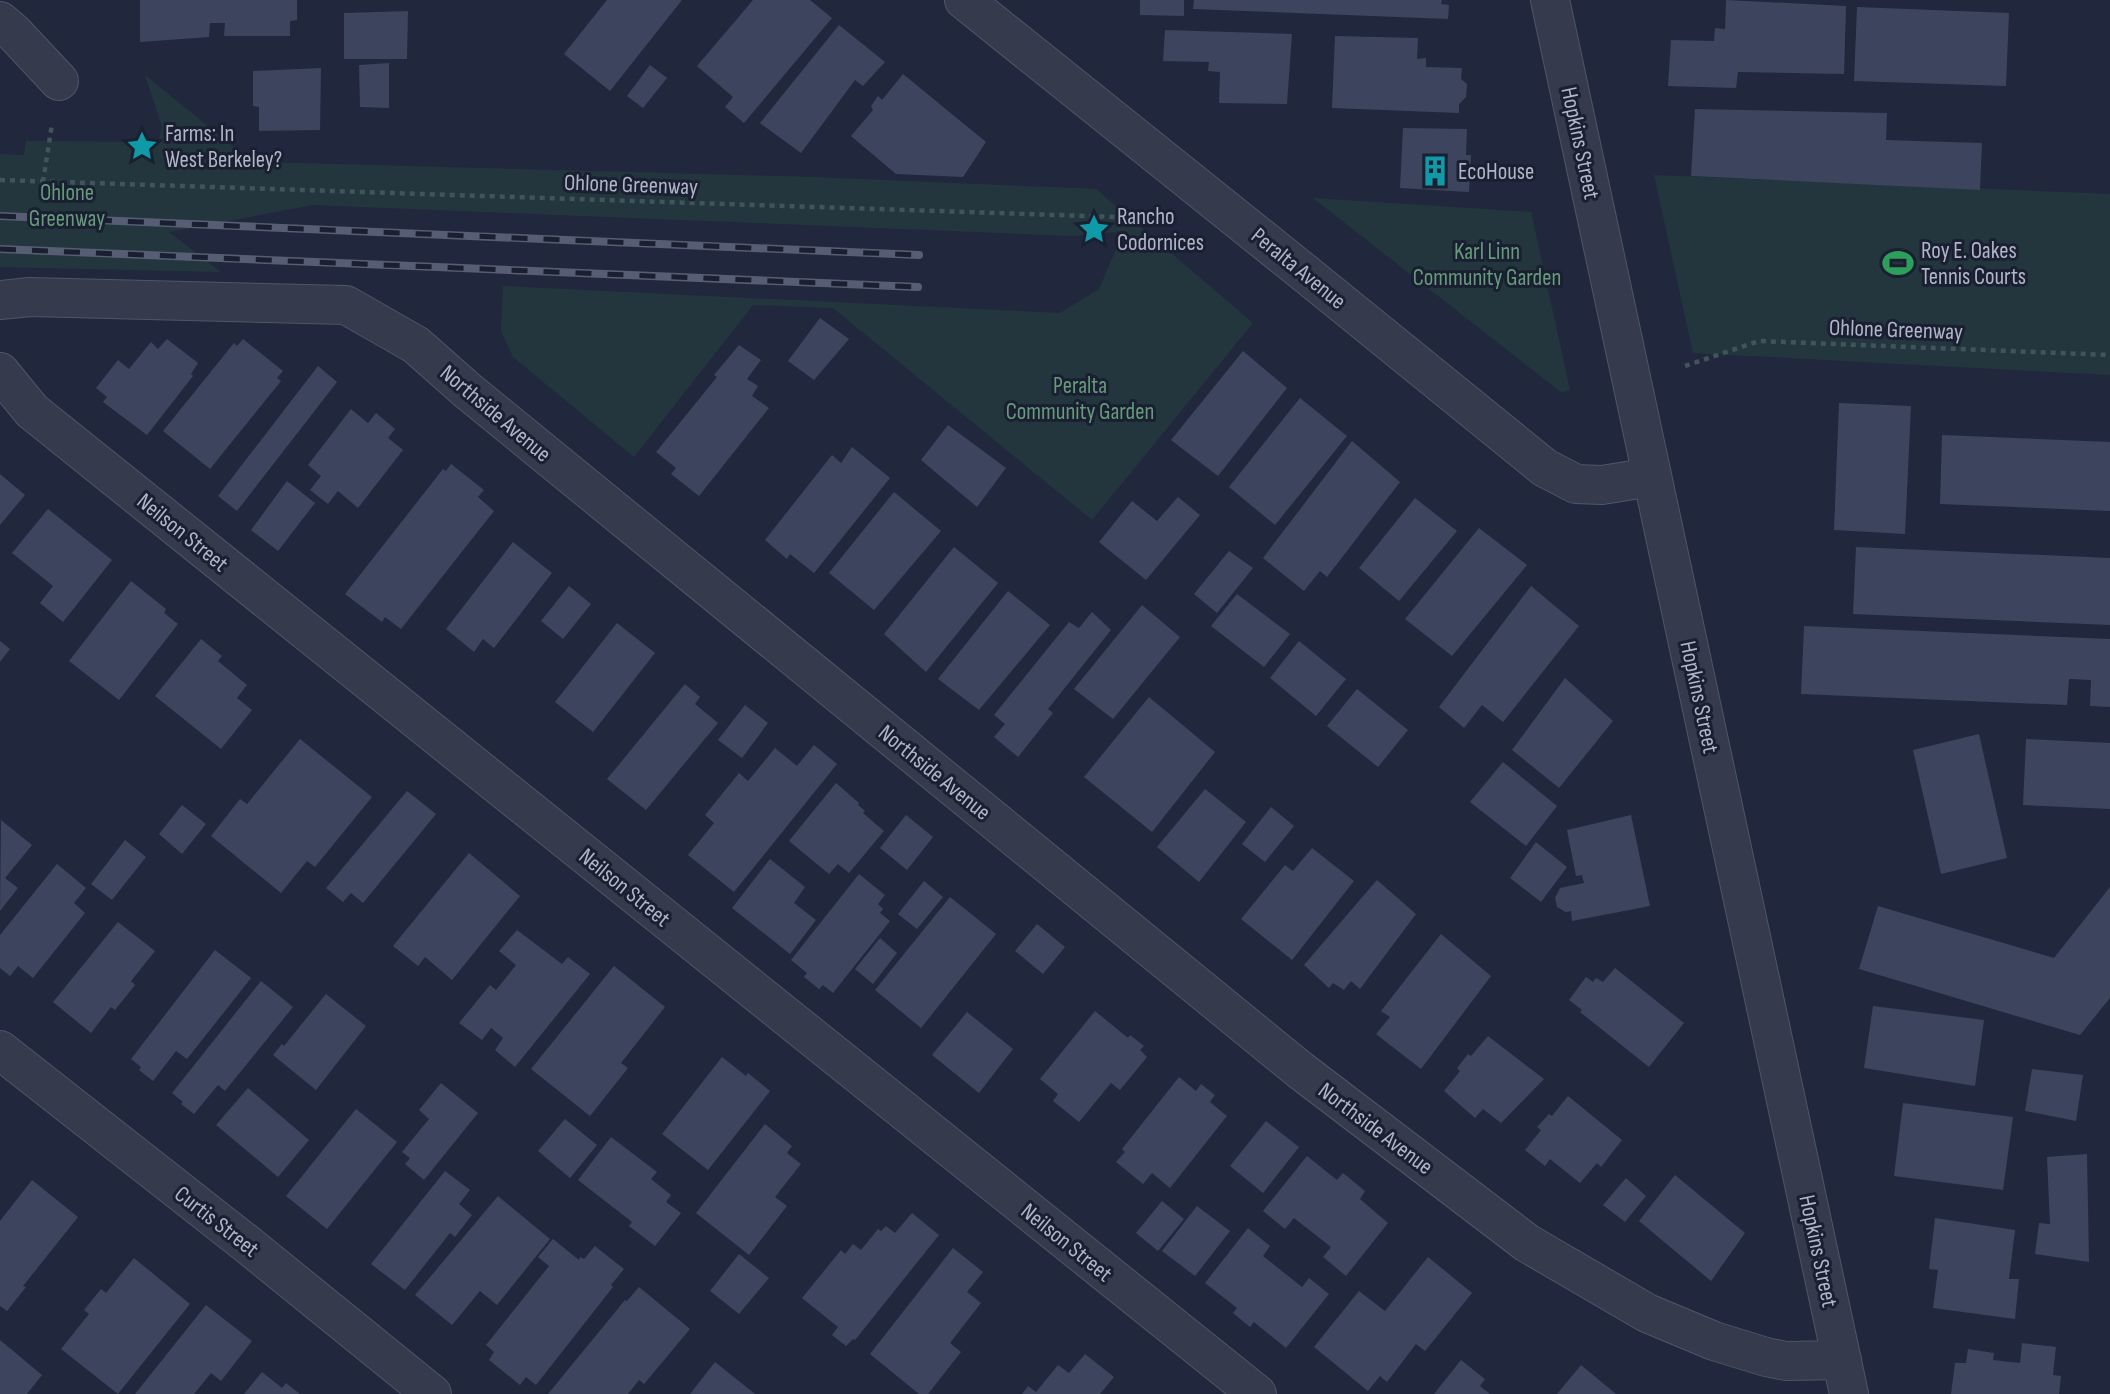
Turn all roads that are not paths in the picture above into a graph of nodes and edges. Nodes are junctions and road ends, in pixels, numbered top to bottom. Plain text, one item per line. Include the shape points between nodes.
1 (964, 0) edge
2 (1550, 0) edge
3 (0, 21) edge
4 (59, 81) road end
5 (0, 300) edge
6 (0, 372) edge
7 (1652, 477) junction
8 (0, 1050) edge
9 (1846, 1377) edge
10 (432, 1394) edge
11 (1257, 1394) edge

1 - 7 street, Peralta Avenue via 1545,468 1576,484
2 - 7 street, Hopkins Street
3 - 4 street
5 - 9 street, Northside Avenue via 346,305 416,345 1300,1070 1527,1243 1647,1312 1714,1341
6 - 11 street, Neilson Street via 32,411
7 - 9 street, Hopkins Street
8 - 10 street, Curtis Street

